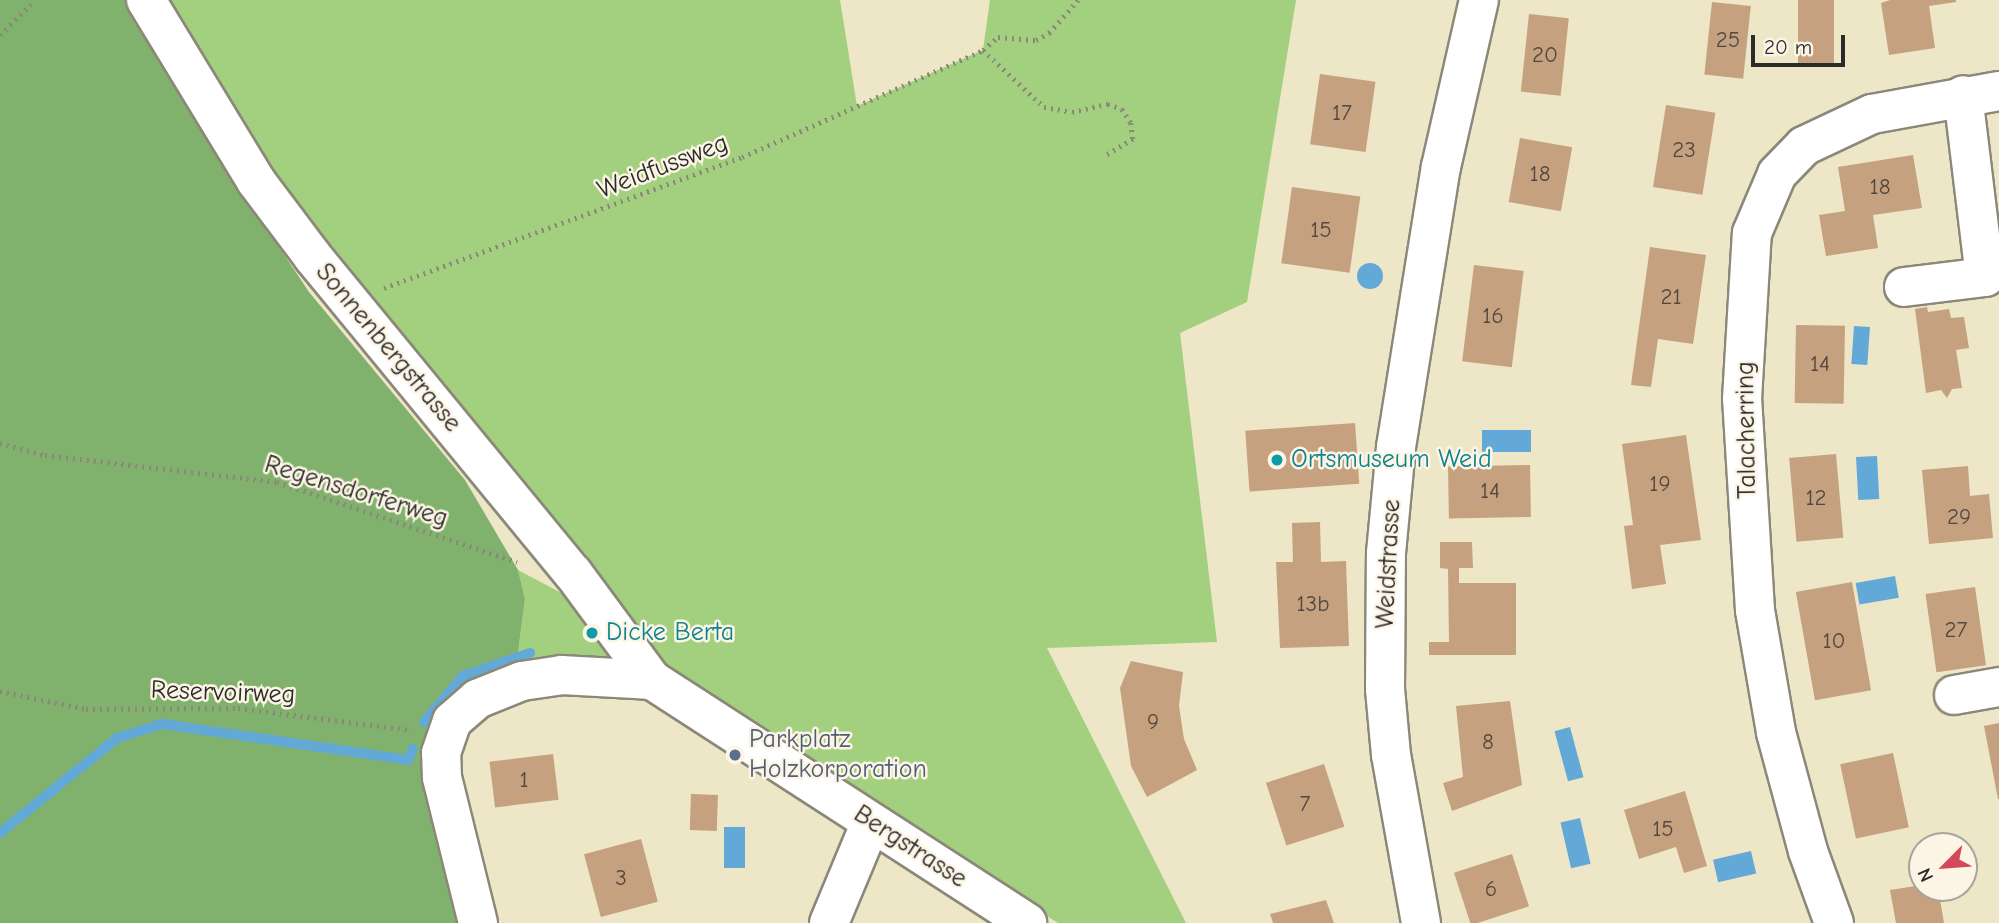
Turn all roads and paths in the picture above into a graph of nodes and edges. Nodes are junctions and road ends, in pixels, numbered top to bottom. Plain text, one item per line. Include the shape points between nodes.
1 (35, 0) edge
2 (146, 0) edge
3 (1078, 0) edge
4 (1479, 0) edge
5 (0, 35) edge
6 (983, 50) junction
7 (1981, 93) edge
8 (1105, 156) dead end
9 (1904, 287) dead end
10 (350, 299) junction
11 (0, 443) edge
12 (573, 573) junction
13 (652, 680) junction
14 (1999, 687) edge
15 (0, 691) edge
16 (1954, 695) dead end
17 (445, 736) junction
18 (871, 822) junction
19 (478, 923) edge
20 (829, 923) edge
21 (1027, 923) edge
22 (1421, 923) edge
23 (1834, 923) edge

1 - 5 path
2 - 10 street, Sonnenbergstrasse via 256,181
3 - 6 path, Weidfussweg via 1037,40 998,37
4 - 22 street, Weidstrasse via 1438,180 1396,447 1386,553 1385,689 1391,755
6 - 8 path via 1044,107 1072,112 1108,104 1122,109 1131,123 1133,139
6 - 10 path, Weidfussweg via 742,157
7 - 9 street via 1985,277
7 - 23 street, Talacherring via 1872,114 1804,146 1777,174 1752,233 1742,398 1755,610 1776,732 1808,850
10 - 12 street, Sonnenbergstrasse
11 - 12 path, Regensdorferweg via 45,455 277,482 519,562
12 - 13 street, Sonnenbergstrasse
13 - 17 street via 562,675 522,681 477,699 452,721
13 - 18 street, Bergstrasse
14 - 16 street
15 - 17 path, Reservoirweg via 86,709 238,708
17 - 19 street via 442,778
18 - 20 street
18 - 21 street, Bergstrasse

